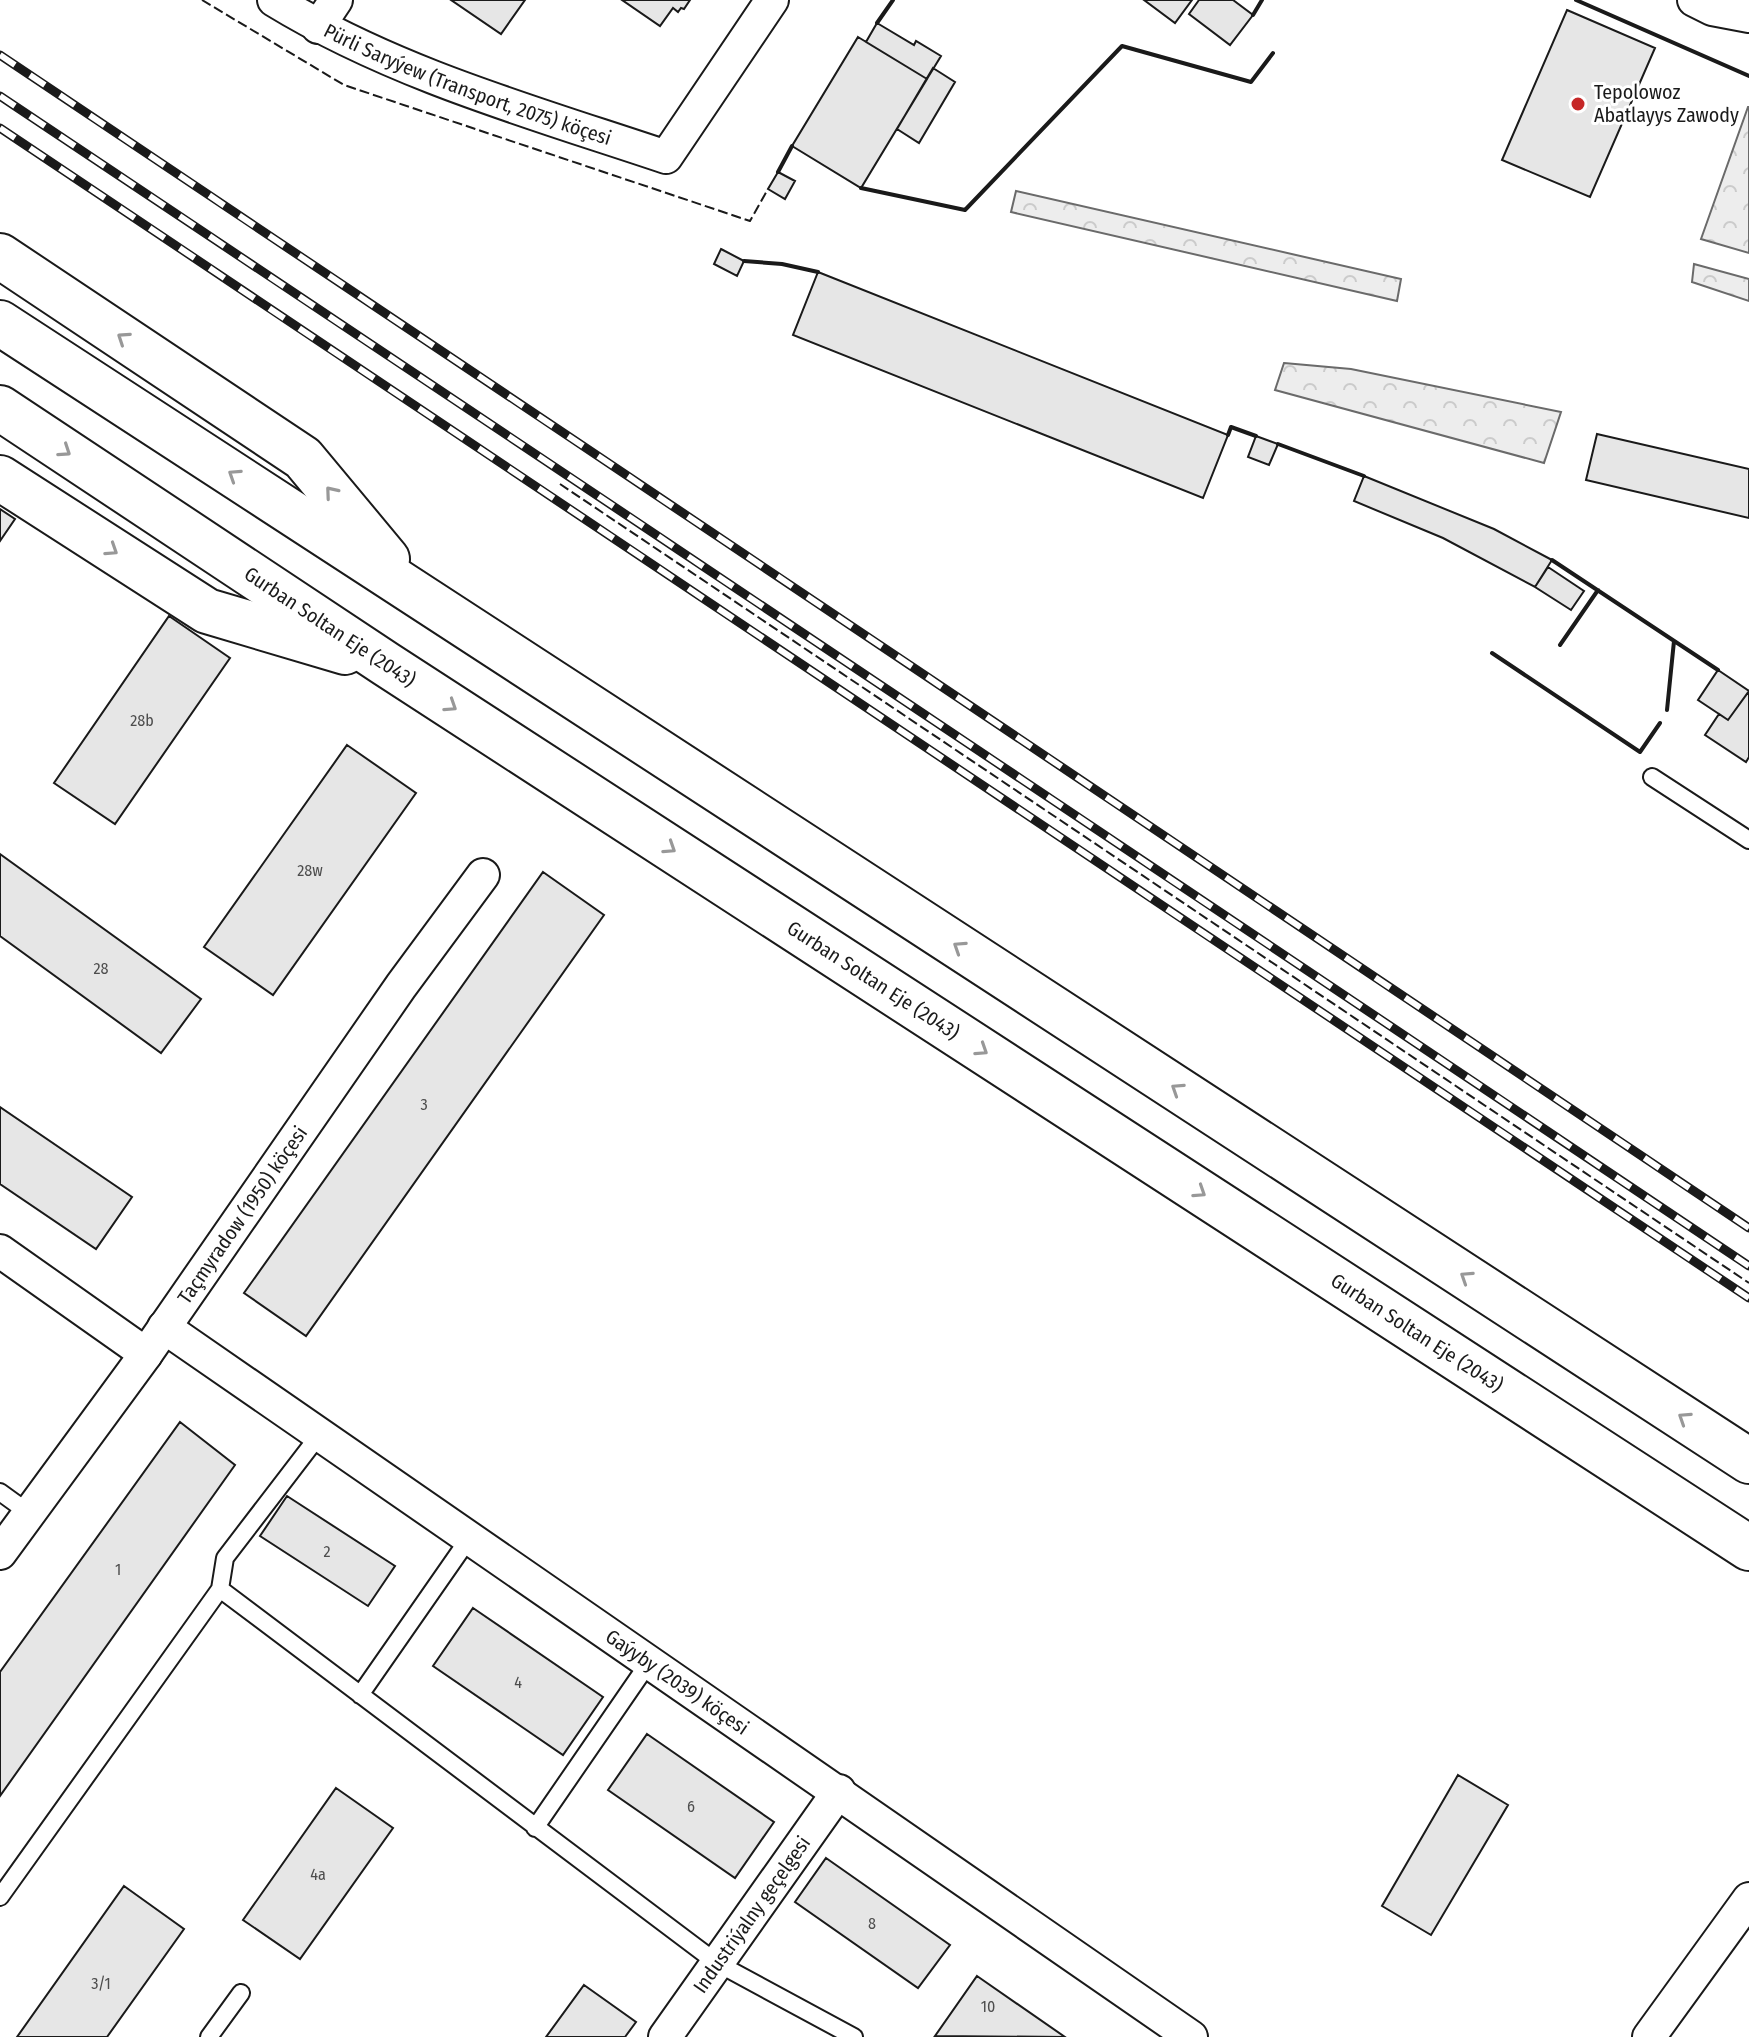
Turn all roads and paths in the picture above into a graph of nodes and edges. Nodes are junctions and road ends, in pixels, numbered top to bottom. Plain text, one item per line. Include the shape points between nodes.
1 (274, 0) edge
2 (336, 0) edge
3 (772, 0) edge
4 (1694, 0) edge
5 (1749, 16) edge
6 (318, 27) junction
7 (0, 256) edge
8 (0, 323) edge
9 (0, 408) edge
10 (0, 478) edge
11 (417, 594) junction
12 (386, 664) junction
13 (1652, 777) dead end
14 (1749, 840) edge
15 (483, 875) dead end
16 (0, 1251) edge
17 (164, 1327) junction
18 (146, 1354) junction
19 (320, 1434) junction
20 (1749, 1461) edge
21 (0, 1492) edge
22 (29, 1513) junction
23 (470, 1537) junction
24 (1749, 1548) edge
25 (0, 1553) edge
26 (220, 1589) junction
27 (650, 1661) junction
28 (360, 1695) junction
29 (839, 1791) junction
30 (535, 1828) junction
31 (0, 1897) edge
32 (1749, 1899) edge
33 (717, 1963) junction
34 (241, 1993) dead end
35 (209, 2037) edge
36 (665, 2037) edge
37 (854, 2037) edge
38 (1191, 2037) edge
39 (1649, 2037) edge

1 - 6 street, Pürli Saryýew (Transport, 2075) köçesi
2 - 6 street
3 - 6 street, Pürli Saryýew (Transport, 2075) köçesi via 666,157 440,81
4 - 5 street
11 -> 7 highway via 303,458
11 -> 8 highway
9 -> 12 highway, Gurban Soltan Eje (2043)
10 -> 12 highway via 207,611
20 -> 11 highway
12 -> 24 highway, Gurban Soltan Eje (2043)
13 - 14 lane
15 - 17 street, Taçmyradow (1950) köçesi
16 - 18 street
17 - 18 street, Taçmyradow (1950) köçesi
17 - 19 street, Gaýyby (2039) köçesi
18 - 22 street, Taçmyradow (1950) köçesi
19 - 23 street, Gaýyby (2039) köçesi
19 - 26 lane via 225,1558
21 - 22 lane
22 - 25 street, Taçmyradow (1950) köçesi
23 - 27 street, Gaýyby (2039) köçesi
23 - 28 lane
26 - 28 lane
26 - 31 lane
27 - 29 street, Gaýyby (2039) köçesi
27 - 30 lane
28 - 30 lane
29 - 33 street, Industriýalny geçelgesi
29 - 38 street, Gaýyby (2039) köçesi
30 - 33 lane
32 - 39 street
33 - 36 street, Industriýalny geçelgesi
33 - 37 lane
34 - 35 lane

